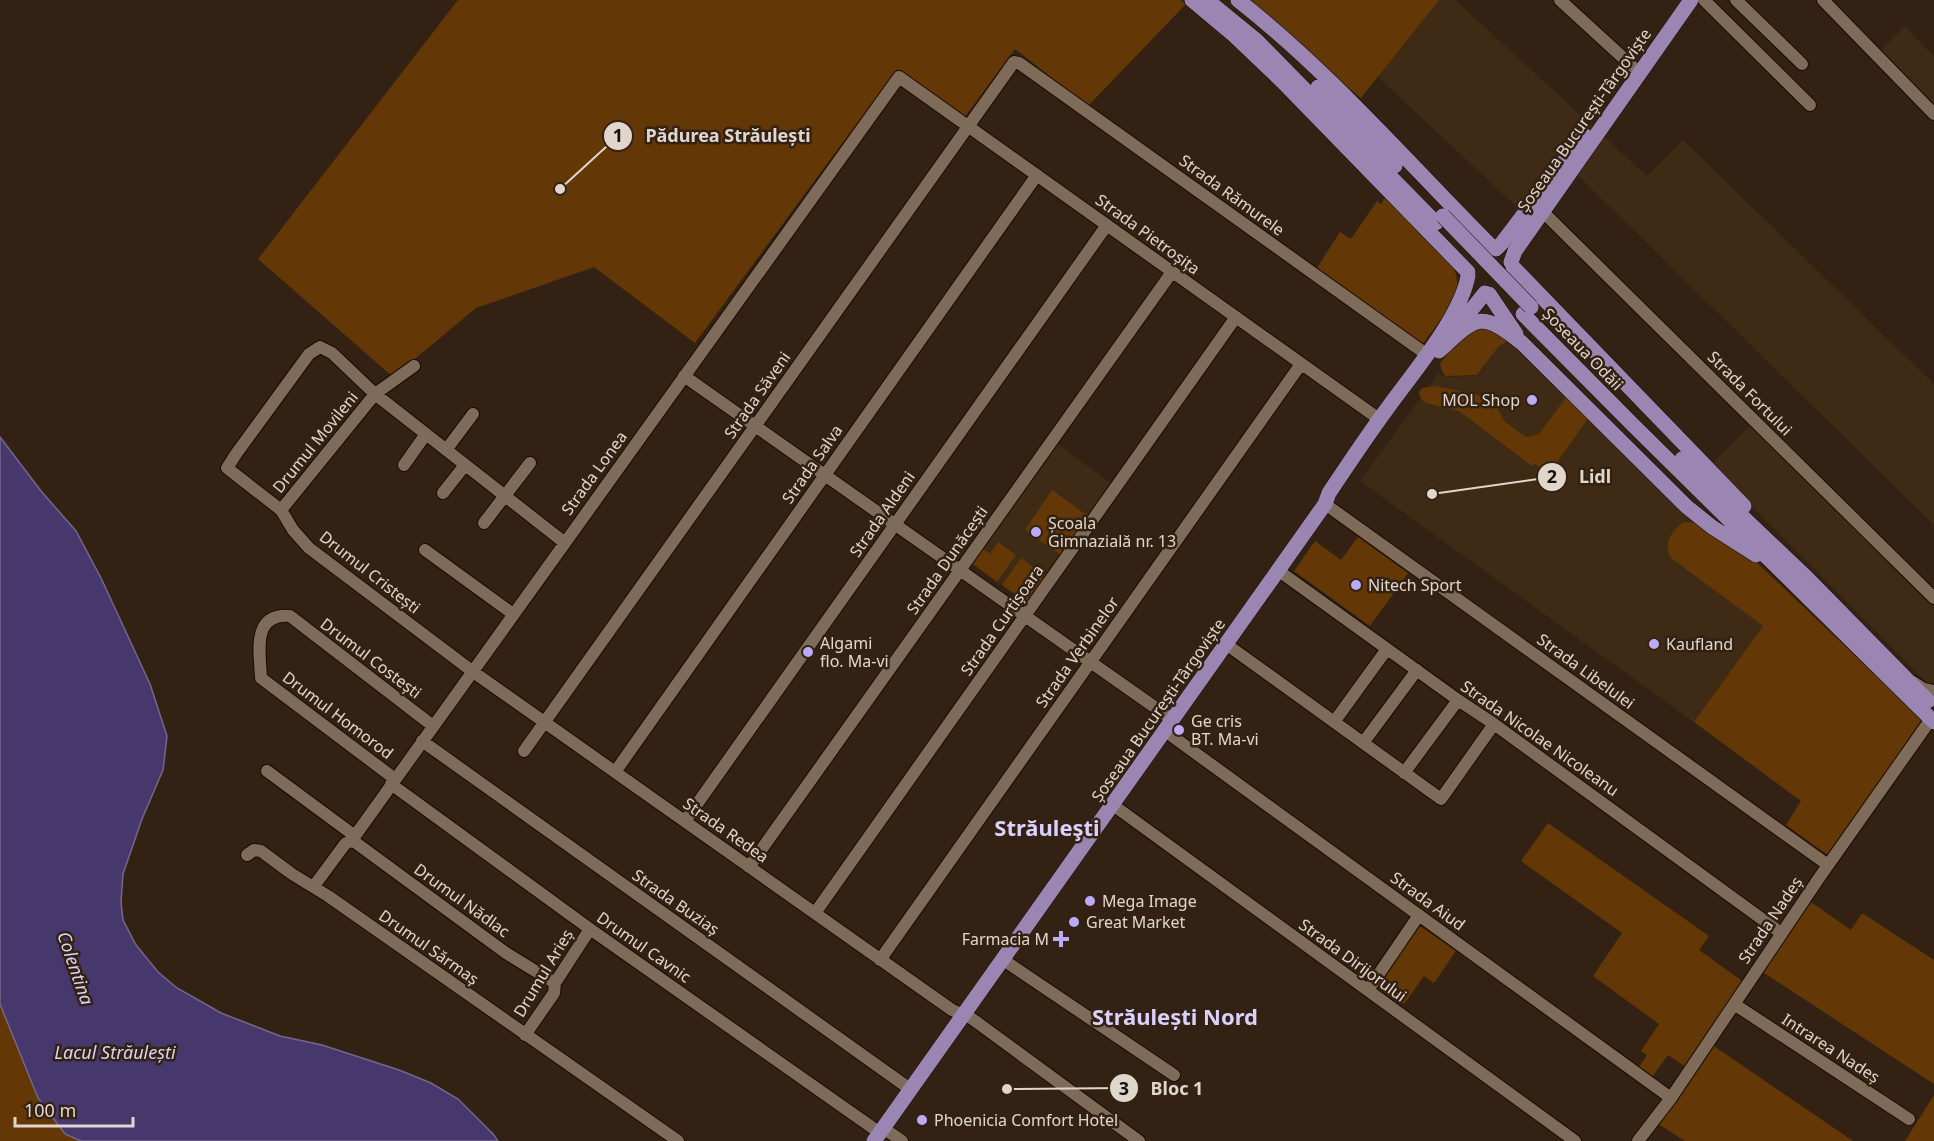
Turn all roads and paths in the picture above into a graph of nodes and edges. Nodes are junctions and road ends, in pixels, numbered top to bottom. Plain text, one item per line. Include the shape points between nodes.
1 (1192, 0) edge
2 (1207, 0) edge
3 (1223, 0) edge
4 (1238, 0) edge
5 (1560, 0) edge
6 (1679, 0) edge
7 (1691, 0) edge
8 (1704, 0) edge
9 (1736, 0) edge
10 (1823, 0) edge
11 (1019, 63) joint
12 (1802, 64) dead end
13 (1632, 66) junction
14 (899, 76) joint
15 (1810, 105) dead end
16 (1934, 114) edge
17 (968, 126) junction
18 (1037, 175) junction
19 (1536, 212) junction
20 (1439, 220) junction
21 (1107, 225) junction
22 (1475, 230) junction
23 (1494, 248) junction
24 (1512, 265) junction
25 (1173, 272) junction
26 (1468, 274) junction
27 (1487, 293) junction
28 (1552, 307) junction
29 (1236, 317) junction
30 (1522, 343) junction
31 (1433, 353) junction
32 (1301, 364) junction
33 (414, 366) dead end
34 (684, 376) junction
35 (375, 394) junction
36 (473, 414) dead end
37 (1379, 419) junction
38 (755, 426) junction
39 (426, 434) junction
40 (446, 450) junction
41 (530, 463) dead end
42 (404, 465) dead end
43 (465, 465) junction
44 (825, 475) junction
45 (443, 493) dead end
46 (504, 495) junction
47 (1325, 504) junction
48 (281, 510) junction
49 (484, 523) dead end
50 (895, 525) junction
51 (564, 543) junction
52 (425, 549) dead end
53 (960, 570) junction
54 (1279, 571) junction
55 (1804, 584) junction
56 (1934, 598) edge
57 (513, 614) junction
58 (1025, 616) junction
59 (1224, 647) junction
60 (1387, 649) junction
61 (1090, 662) junction
62 (1417, 670) junction
63 (472, 671) junction
64 (261, 678) joint
65 (1905, 678) junction
66 (1934, 691) edge
67 (1458, 700) junction
68 (1293, 702) dead end
69 (1933, 716) edge
70 (545, 722) junction
71 (1334, 722) junction
72 (1494, 724) junction
73 (1169, 725) junction
74 (433, 726) junction
75 (422, 741) junction
76 (1364, 744) junction
77 (524, 752) dead end
78 (267, 771) dead end
79 (615, 772) junction
80 (1404, 773) junction
81 (393, 781) junction
82 (1113, 805) junction
83 (685, 821) junction
84 (353, 838) junction
85 (247, 855) dead end
86 (1828, 865) junction
87 (749, 867) junction
88 (314, 886) junction
89 (815, 913) junction
90 (1419, 915) junction
91 (590, 929) junction
92 (1781, 933) junction
93 (1002, 959) junction
94 (880, 960) junction
95 (555, 982) junction
96 (1368, 990) junction
97 (1734, 1004) junction
98 (962, 1015) junction
99 (525, 1035) junction
100 (1174, 1075) dead end
101 (910, 1089) junction
102 (1671, 1098) junction
103 (1909, 1119) dead end
104 (879, 1134) edge
105 (678, 1141) edge
106 (902, 1141) edge
107 (1139, 1141) edge
108 (1575, 1141) edge
109 (1638, 1141) edge

1 - 26 main road via 1283,82
2 - 20 main road, Șoseaua Odăii via 1247,31
3 - 20 main road, Șoseaua Odăii via 1339,107
4 - 22 main road via 1290,42
5 - 13 street
6 - 13 main road, Șoseaua București-Târgoviște
7 - 19 main road, Șoseaua București-Târgoviște
8 - 15 street
9 - 12 street
10 - 16 street
11 - 17 street, Strada Săveni via 1012,63
11 - 31 street, Strada Rămurele
13 - 19 main road, Șoseaua București-Târgoviște
14 - 17 street, Strada Pietroșița
14 - 34 street, Strada Lonea
17 - 18 street, Strada Pietroșița
17 - 38 street, Strada Săveni
18 - 21 street, Strada Pietroșița
18 - 44 street, Strada Salva
19 - 22 main road via 1500,234 1492,236
19 - 23 main road, Șoseaua București-Târgoviște
19 - 24 main road, Șoseaua București-Târgoviște via 1515,251
19 - 28 main road via 1520,258 1527,276
19 - 56 street, Strada Fortului
20 - 55 main road, Șoseaua Odăii via 1641,433
21 - 25 street, Strada Pietroșița
21 - 50 street, Strada Aldeni
22 - 23 main road
23 - 24 main road via 1507,255
23 - 26 main road via 1475,254
24 - 27 main road via 1512,278 1506,288
24 - 28 main road
25 - 29 street, Strada Pietroșița
25 - 53 street, Strada Dunăcești
26 - 27 main road via 1474,287
26 - 31 main road, Șoseaua București-Târgoviște via 1464,292
27 - 30 main road
27 - 31 main road, Șoseaua București-Târgoviște
28 - 55 main road via 1721,480
29 - 32 street, Strada Pietroșița
29 - 58 street, Strada Curtișoara
30 - 31 main road via 1497,324 1483,320 1466,327
30 - 55 main road via 1687,507
31 - 37 main road, Șoseaua București-Târgoviște
31 - 47 main road, Șoseaua București-Târgoviște via 1348,480
32 - 37 street, Strada Pietroșița
32 - 61 street, Strada Verbinelor
33 - 35 street, Drumul Movileni
34 - 38 street, Strada Aiud
34 - 51 street, Strada Lonea
35 - 39 street
35 - 48 street, Drumul Movileni
35 - 48 street, Drumul Cristești via 332,353 320,348 309,354 228,468
36 - 40 street
37 - 47 main road, Șoseaua București-Târgoviște
38 - 44 street, Strada Aiud
38 - 70 street, Strada Săveni
39 - 40 street
39 - 42 street
40 - 43 street
41 - 46 street
43 - 45 street
43 - 46 street
44 - 50 street, Strada Aiud
44 - 79 street, Strada Salva
46 - 49 street
46 - 51 street
47 - 54 main road, Șoseaua București-Târgoviște
47 - 86 street, Strada Libelulei
48 - 63 street, Drumul Cristești via 309,548
50 - 53 street, Strada Aiud
50 - 83 street, Strada Aldeni
51 - 57 street, Strada Lonea
52 - 57 street
53 - 58 street, Strada Aiud
53 - 87 street, Strada Dunăcești
54 - 59 main road, Șoseaua București-Târgoviște
54 - 60 street, Strada Nicolae Nicoleanu
55 - 65 main road, Șoseaua Odăii
55 - 69 main road, Șoseaua Odăii
57 - 63 street, Strada Lonea
58 - 61 street, Strada Aiud
58 - 89 street, Strada Curtișoara
59 - 68 street
59 - 71 street
59 - 73 main road, Șoseaua București-Târgoviște
60 - 62 street, Strada Nicolae Nicoleanu
60 - 71 street
61 - 73 street, Strada Aiud
61 - 94 street, Strada Verbinelor
62 - 67 street, Strada Nicolae Nicoleanu
62 - 76 street
63 - 70 street, Strada Redea
63 - 74 street, Strada Lonea
64 - 74 street, Drumul Costești via 262,629 271,619 290,616
64 - 81 street, Drumul Homorod
65 - 66 street
65 - 69 main road, Șoseaua Odăii
67 - 72 street, Strada Nicolae Nicoleanu
67 - 80 street
69 - 86 street, Strada Nadeș
70 - 77 street, Strada Săveni
70 - 79 street, Strada Redea
71 - 76 street
72 - 80 street via 1441,799
72 - 92 street, Strada Nicolae Nicoleanu
73 - 82 main road, Șoseaua București-Târgoviște
73 - 90 street, Strada Aiud
74 - 75 street, Strada Lonea
75 - 81 street, Strada Lonea
75 - 101 street, Strada Buziaș
76 - 80 street
78 - 84 street, Drumul Nădlac
79 - 83 street, Strada Redea
81 - 84 street, Strada Lonea
81 - 91 street, Drumul Cavnic
82 - 93 main road, Șoseaua București-Târgoviște
82 - 96 street, Strada Dirijorului
83 - 87 street, Strada Redea
84 - 88 street, Strada Lonea
84 - 95 street, Drumul Nădlac via 506,953
85 - 88 street, Drumul Sărmaș via 261,851
86 - 92 street, Strada Nadeș
87 - 89 street, Strada Redea
88 - 99 street, Drumul Sărmaș
89 - 94 street, Strada Redea
90 - 96 street
90 - 102 street, Strada Aiud
91 - 95 street, Drumul Arieș
91 - 104 street, Drumul Cavnic
92 - 97 street, Strada Nadeș
93 - 98 main road, Șoseaua București-Târgoviște
93 - 100 street
94 - 98 street, Strada Redea
95 - 99 street, Drumul Arieș via 554,993
96 - 108 street, Strada Dirijorului
97 - 102 street, Strada Nadeș
97 - 103 street, Intrarea Nadeș
98 - 101 main road, Șoseaua București-Târgoviște
98 - 107 street, Strada Redea
99 - 105 street, Drumul Sărmaș
101 - 104 main road, Șoseaua București-Târgoviște
102 - 109 street, Strada Nadeș
104 - 106 street, Drumul Cavnic

